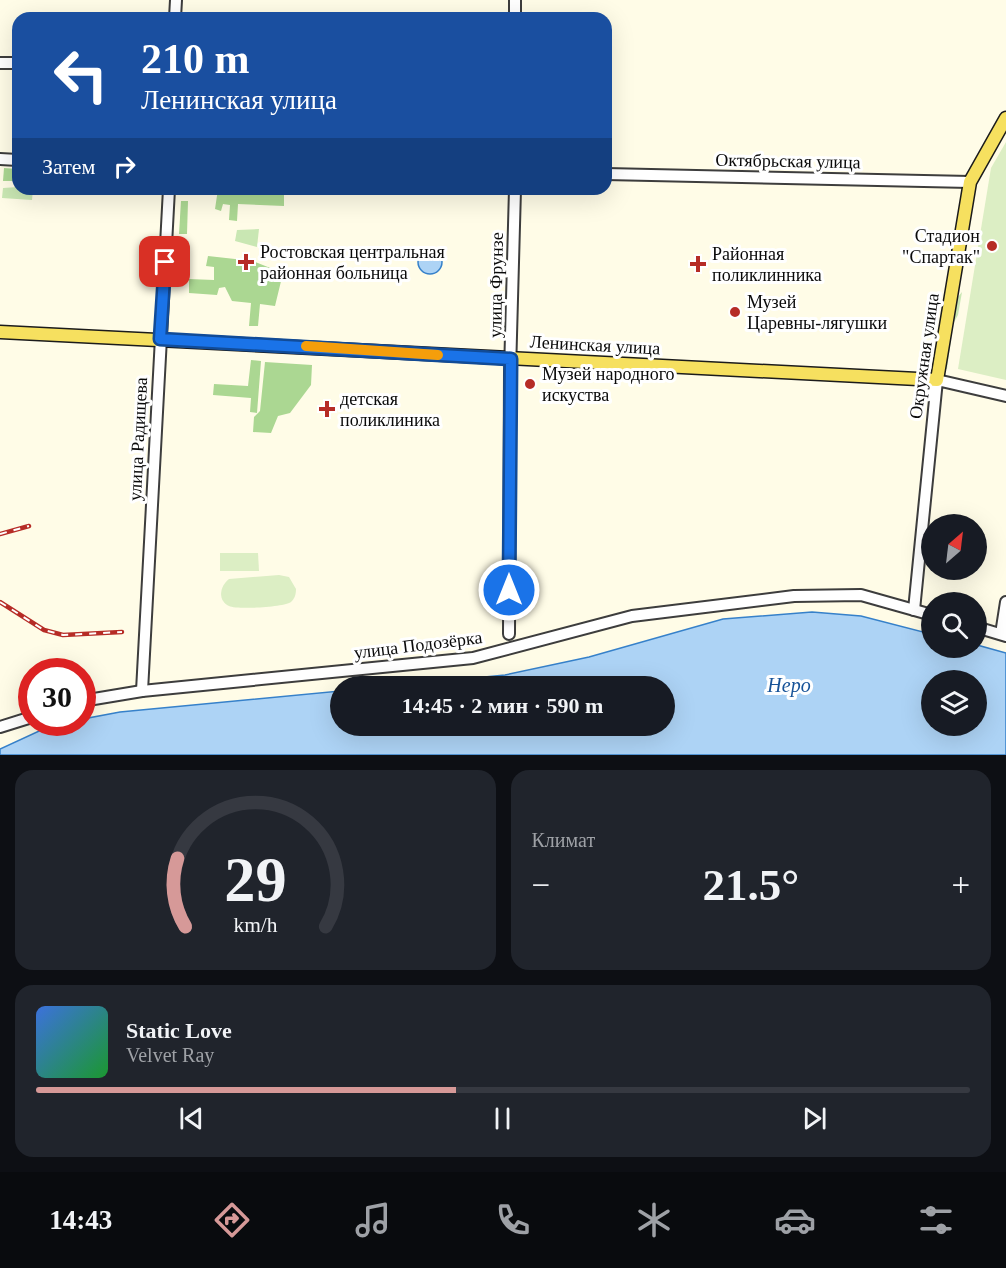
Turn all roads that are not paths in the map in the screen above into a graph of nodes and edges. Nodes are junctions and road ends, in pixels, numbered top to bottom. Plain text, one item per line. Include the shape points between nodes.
1 (1006, 118) edge
2 (612, 174) edge
3 (970, 182) junction
4 (169, 195) edge
5 (515, 195) edge
6 (0, 332) edge
7 (160, 339) junction
8 (511, 359) junction
9 (937, 380) junction
10 (1006, 396) edge
11 (1006, 602) edge
12 (914, 610) junction
13 (921, 612) edge
14 (987, 630) edge
15 (509, 634) dead end
16 (1003, 635) edge
17 (142, 691) junction
18 (96, 699) edge
19 (18, 721) edge
20 (0, 727) edge

1 - 3 main road, Окружная улица
2 - 3 street, Октябрьская улица
3 - 9 main road, Окружная улица
4 - 7 street, улица Радищева
5 - 8 street, улица Фрунзе
6 - 7 main road, Ленинская улица
7 - 8 main road, Ленинская улица
7 - 17 street, улица Радищева
8 - 9 main road, Ленинская улица
8 - 15 street, улица Фрунзе
9 - 10 street
9 - 12 street, Окружная улица
11 - 16 street
12 - 13 street, улица Подозёрка
12 - 17 street, улица Подозёрка via 861,595 794,596 632,616 472,658
14 - 16 street
17 - 18 street, улица Подозёрка
19 - 20 street

